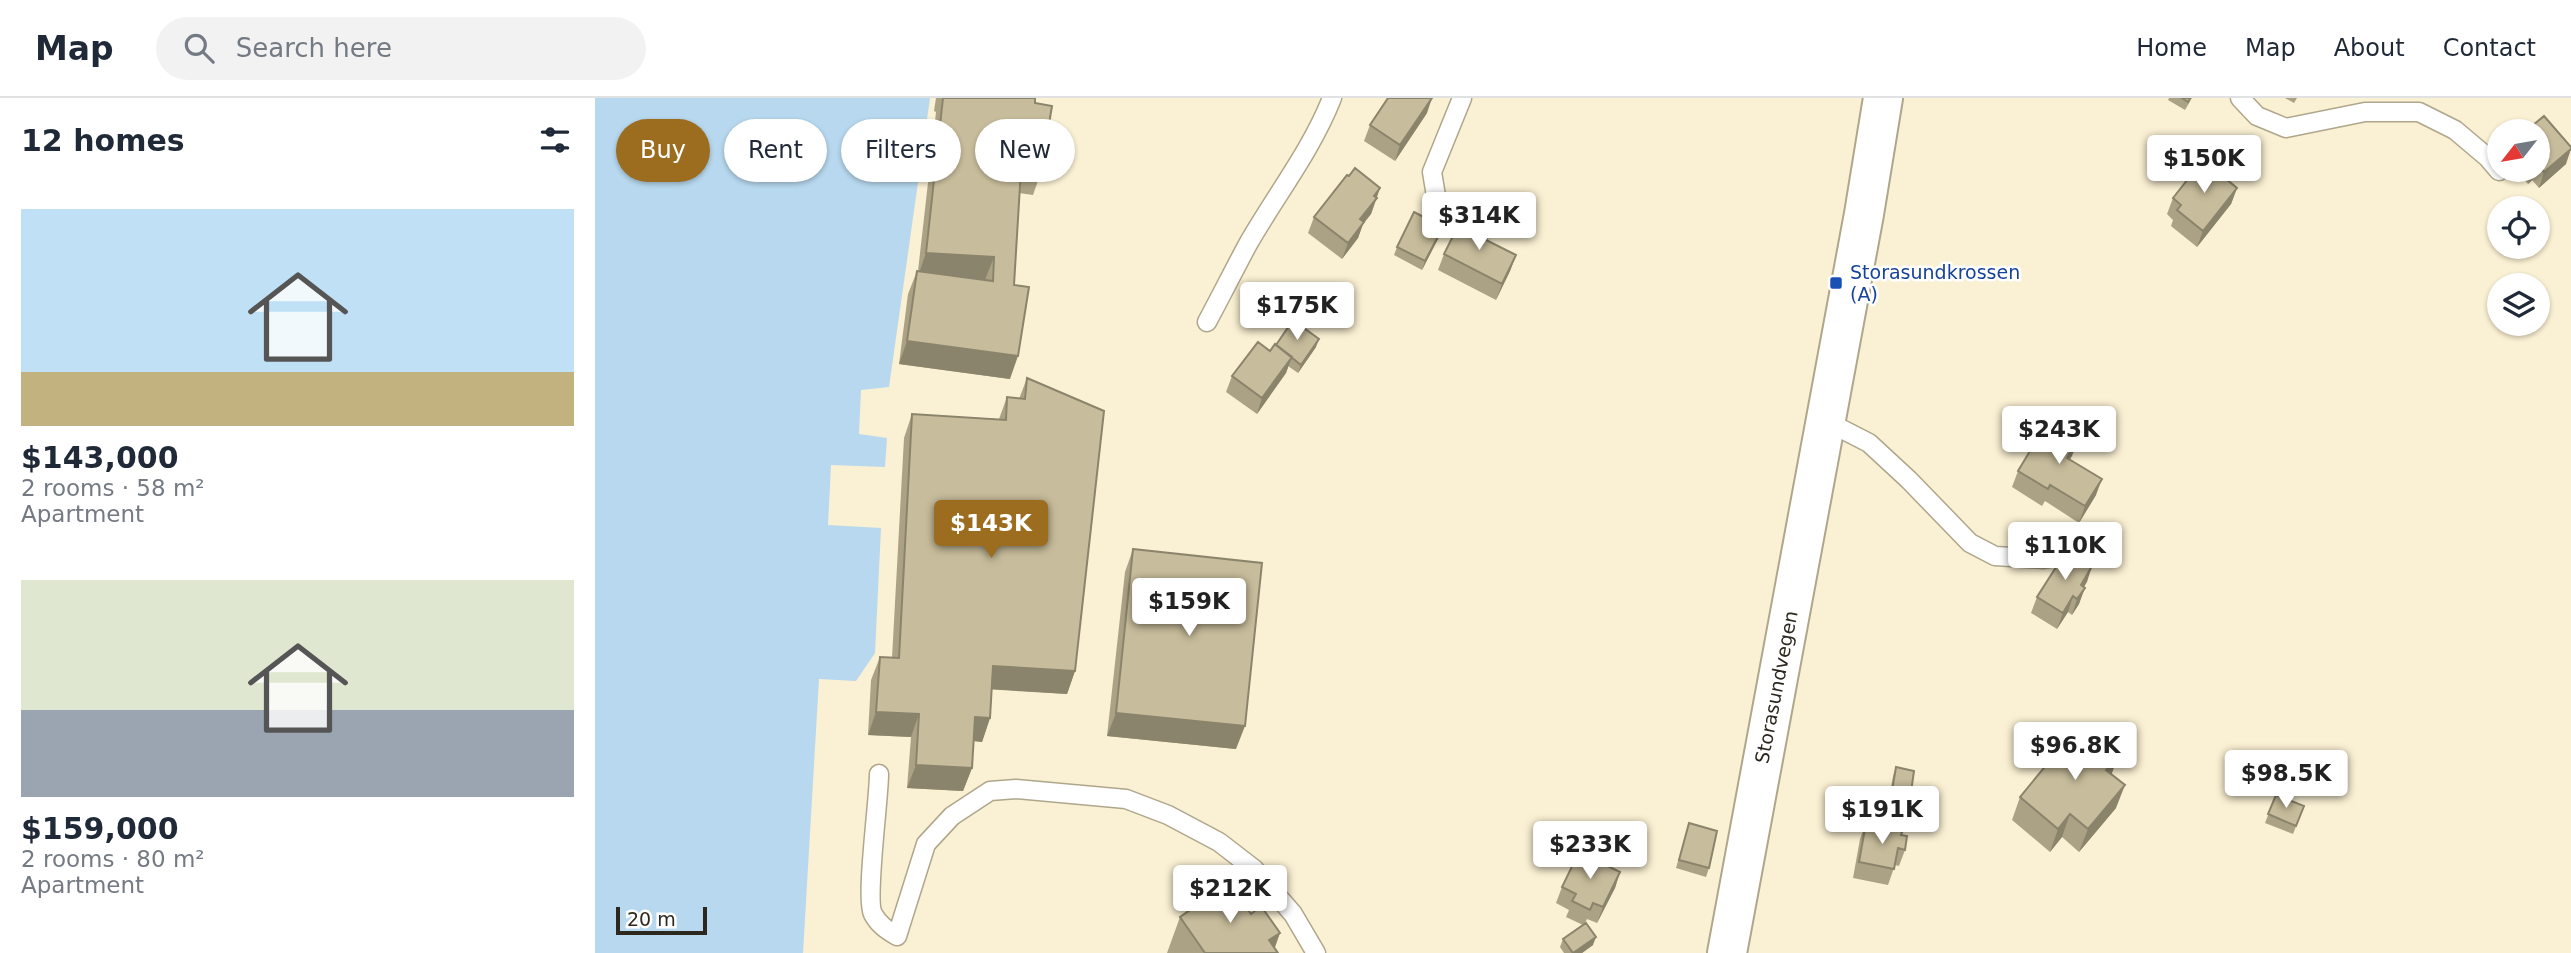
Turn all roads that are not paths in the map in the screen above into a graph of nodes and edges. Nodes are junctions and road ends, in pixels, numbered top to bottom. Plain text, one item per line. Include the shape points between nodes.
1 (1332, 98) edge
2 (1462, 98) edge
3 (1883, 98) edge
4 (2241, 98) edge
5 (2487, 157) edge
6 (1451, 222) dead end
7 (1207, 322) dead end
8 (1826, 421) junction
9 (2062, 556) edge
10 (879, 774) dead end
11 (899, 944) edge
12 (1316, 953) edge
13 (1727, 953) edge

1 - 7 lane via 1291,179 1248,244
2 - 6 lane via 1432,172 1436,196
3 - 8 main road, Storasundvegen
4 - 5 lane via 2257,116 2286,128 2365,112 2419,112 2455,130
8 - 9 lane via 1869,443 1970,543 1995,556
8 - 13 main road, Storasundvegen
10 - 11 lane via 871,912
11 - 12 lane via 926,844 953,816 990,791 1016,789 1126,799 1219,842 1254,869 1293,914

